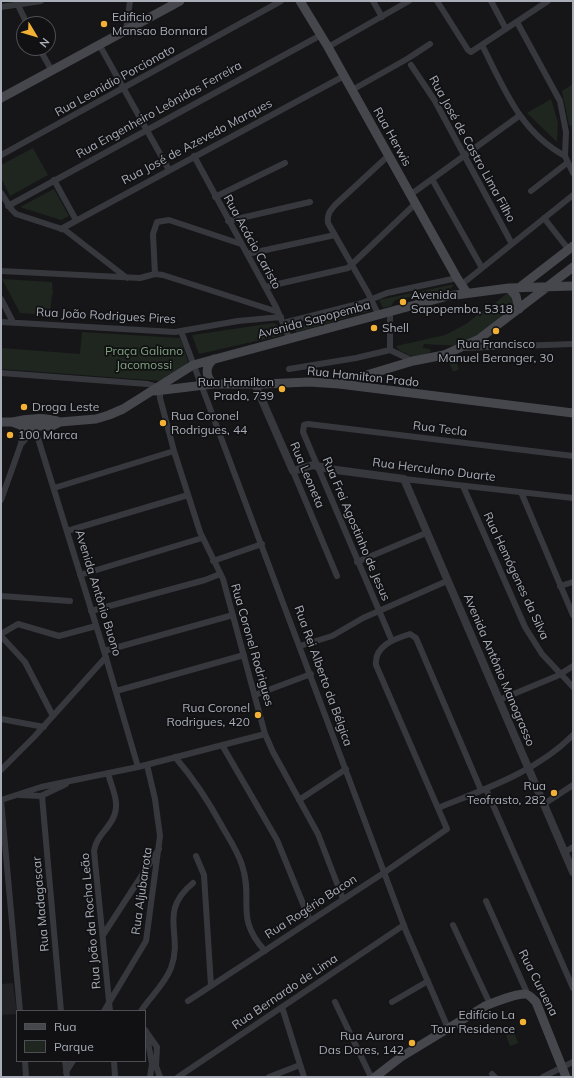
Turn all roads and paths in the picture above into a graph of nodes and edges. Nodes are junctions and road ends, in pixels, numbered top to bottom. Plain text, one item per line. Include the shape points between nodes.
1 (41, 1) edge
2 (130, 1) edge
3 (180, 1) edge
4 (281, 1) edge
5 (300, 1) edge
6 (373, 1) edge
7 (409, 1) edge
8 (437, 1) edge
9 (491, 1) edge
10 (547, 1) edge
11 (18, 5) junction
12 (1, 7) edge
13 (23, 16) edge
14 (382, 16) junction
15 (517, 22) junction
16 (506, 29) junction
17 (126, 32) junction
18 (321, 35) junction
19 (430, 44) dead end
20 (482, 45) junction
21 (100, 46) junction
22 (328, 47) junction
23 (44, 56) edge
24 (411, 65) dead end
25 (52, 71) junction
26 (344, 76) junction
27 (123, 89) junction
28 (352, 90) junction
29 (1, 98) edge
30 (519, 116) junction
31 (573, 129) edge
32 (146, 130) junction
33 (566, 132) junction
34 (1, 155) edge
35 (464, 155) junction
36 (194, 156) junction
37 (388, 156) junction
38 (566, 159) junction
39 (285, 163) dead end
40 (169, 170) junction
41 (573, 173) edge
42 (432, 179) junction
43 (54, 180) junction
44 (531, 191) dead end
45 (1, 193) edge
46 (410, 195) junction
47 (573, 195) edge
48 (215, 197) junction
49 (310, 202) dead end
50 (415, 204) junction
51 (8, 206) junction
52 (544, 218) junction
53 (76, 220) junction
54 (228, 221) junction
55 (61, 228) junction
56 (335, 235) junction
57 (241, 244) junction
58 (512, 244) junction
59 (571, 248) edge
60 (247, 254) junction
61 (352, 265) junction
62 (573, 267) edge
63 (482, 268) junction
64 (1, 271) edge
65 (154, 274) junction
66 (128, 278) junction
67 (558, 283) junction
68 (573, 286) edge
69 (265, 287) junction
70 (461, 287) junction
71 (520, 287) junction
72 (547, 287) junction
73 (509, 288) junction
74 (1, 299) edge
75 (371, 299) junction
76 (519, 309) junction
77 (390, 313) junction
78 (379, 316) junction
79 (281, 317) junction
80 (1, 322) edge
81 (13, 322) junction
82 (181, 330) junction
83 (290, 340) junction
84 (573, 344) edge
85 (461, 348) junction
86 (390, 350) junction
87 (214, 359) junction
88 (413, 361) junction
89 (193, 365) junction
90 (289, 369) dead end
91 (1, 373) edge
92 (202, 384) junction
93 (213, 384) junction
94 (255, 384) junction
95 (339, 384) junction
96 (158, 388) junction
97 (573, 413) edge
98 (1, 422) edge
99 (23, 423) junction
100 (36, 423) junction
101 (304, 425) joint
102 (21, 444) junction
103 (174, 451) junction
104 (573, 455) edge
105 (317, 466) junction
106 (293, 471) junction
107 (404, 479) junction
108 (463, 486) junction
109 (54, 488) junction
110 (520, 492) junction
111 (188, 495) junction
112 (573, 498) edge
113 (1, 500) edge
114 (67, 531) junction
115 (426, 533) junction
116 (202, 538) junction
117 (262, 544) junction
118 (213, 561) junction
119 (358, 562) junction
120 (220, 574) junction
121 (80, 575) junction
122 (337, 576) dead end
123 (447, 581) junction
124 (573, 582) edge
125 (560, 586) junction
126 (1, 596) edge
127 (70, 601) dead end
128 (379, 610) junction
129 (91, 611) junction
130 (233, 615) junction
131 (573, 615) edge
132 (96, 626) junction
133 (1, 635) edge
134 (392, 641) junction
135 (300, 646) junction
136 (104, 651) junction
137 (244, 655) junction
138 (106, 657) junction
139 (573, 666) edge
140 (311, 674) junction
141 (561, 674) junction
142 (573, 687) edge
143 (116, 690) junction
144 (255, 695) junction
145 (500, 700) junction
146 (53, 716) junction
147 (1, 719) edge
148 (44, 727) junction
149 (265, 734) junction
150 (573, 735) edge
151 (222, 745) junction
152 (175, 757) junction
153 (147, 765) junction
154 (138, 767) junction
155 (529, 768) junction
156 (346, 769) junction
157 (1, 770) edge
158 (108, 774) junction
159 (73, 780) junction
160 (573, 785) edge
161 (484, 790) junction
162 (17, 795) junction
163 (42, 796) junction
164 (1, 800) edge
165 (299, 800) junction
166 (544, 804) junction
167 (438, 808) junction
168 (573, 847) edge
169 (160, 848) junction
170 (565, 852) junction
171 (196, 856) dead end
172 (385, 872) junction
173 (573, 872) edge
174 (193, 883) dead end
175 (344, 899) junction
176 (486, 901) dead end
177 (310, 921) junction
178 (404, 925) junction
179 (453, 925) dead end
180 (102, 935) junction
181 (265, 951) junction
182 (428, 981) junction
183 (212, 986) junction
184 (573, 988) edge
185 (528, 995) junction
186 (188, 1001) dead end
187 (109, 1002) junction
188 (334, 1002) dead end
189 (392, 1002) dead end
190 (490, 1004) junction
191 (282, 1007) junction
192 (20, 1010) edge
193 (61, 1010) edge
194 (105, 1010) edge
195 (110, 1010) edge
196 (142, 1010) edge
197 (448, 1028) junction
198 (146, 1030) edge
199 (146, 1034) edge
200 (25, 1062) edge
201 (65, 1062) edge
202 (72, 1062) edge
203 (114, 1062) edge
204 (573, 1062) edge
205 (300, 1065) junction
206 (564, 1073) edge
207 (66, 1074) edge
208 (26, 1077) edge
209 (115, 1077) edge
210 (150, 1077) edge
211 (160, 1077) edge
212 (178, 1077) edge
213 (269, 1077) edge
214 (304, 1077) edge
215 (371, 1077) edge
216 (375, 1077) edge
217 (543, 1077) edge

1 - 11 street
2 - 17 street
3 - 17 main road
4 - 27 street, Rua Leonidio Porcionato
5 - 18 main road, Rua Herwis
6 - 14 street
7 - 14 street
8 - 20 street via 469,52
9 - 16 street
10 - 15 street
11 - 12 street
11 - 13 street
14 - 22 street
15 - 16 street
15 - 33 street via 558,95
16 - 20 street
17 - 21 main road
18 - 22 main road, Rua Herwis
18 - 32 street, Rua Engenheiro Leônidas Ferreira
19 - 28 street
20 - 30 street
21 - 25 main road
21 - 27 street
22 - 26 main road, Rua Herwis
23 - 25 street
24 - 35 street, Rua José de Castro Lima Filho via 425,84
25 - 29 main road
26 - 28 main road, Rua Herwis
26 - 36 street, Rua José de Azevedo Marques
27 - 32 street
27 - 34 street, Rua Leonidio Porcionato
28 - 37 main road, Rua Herwis
30 - 35 street
30 - 38 street via 547,146
31 - 33 street
32 - 40 street
32 - 43 street, Rua Engenheiro Leônidas Ferreira
33 - 38 street
35 - 42 street
35 - 58 street, Rua José de Castro Lima Filho
36 - 40 street, Rua José de Azevedo Marques
36 - 48 street, Rua Acácio Caristo
37 - 46 main road, Rua Herwis
37 - 56 street via 328,213 327,218
38 - 41 street
38 - 44 street
39 - 48 street
40 - 53 street, Rua José de Azevedo Marques
42 - 46 street
42 - 63 street
43 - 51 street, Rua Engenheiro Leônidas Ferreira
43 - 53 street
45 - 51 street
46 - 50 main road, Rua Herwis
47 - 52 street
48 - 54 street, Rua Acácio Caristo
49 - 54 street
50 - 61 street
50 - 70 main road, Rua Herwis
51 - 55 street via 22,217
52 - 58 street
52 - 59 street
53 - 55 street, Rua José de Azevedo Marques
54 - 57 street, Rua Acácio Caristo
55 - 66 street
56 - 60 street
56 - 61 street
57 - 60 street, Rua Acácio Caristo
57 - 65 street via 162,220 157,222 154,234
58 - 63 street
59 - 71 main road
60 - 69 street, Rua Acácio Caristo
61 - 69 street via 345,270
61 - 75 street
62 - 67 main road
63 - 70 street
64 - 66 street
65 - 66 street
65 - 79 street via 182,280
67 - 68 main road
67 - 72 main road
69 - 79 street, Rua Acácio Caristo
70 - 73 main road, Avenida Sapopemba
70 - 75 street, Rua João Rodrigues Pires via 387,293
70 - 77 main road, Avenida Sapopemba
71 - 72 main road, Avenida Sapopemba
71 - 73 main road, Avenida Sapopemba
72 - 76 main road
73 - 76 main road via 516,296
74 - 81 street
75 - 78 street
75 - 79 street, Rua João Rodrigues Pires via 362,303
76 - 85 main road via 479,339
77 - 78 main road, Avenida Sapopemba
77 - 86 street
78 - 83 main road, Avenida Sapopemba
79 - 82 street, Rua João Rodrigues Pires
79 - 83 street, Rua Acácio Caristo
80 - 81 street, Rua João Rodrigues Pires
81 - 82 street, Rua João Rodrigues Pires
82 - 89 street, Rua Rei Alberto da Bélgica
83 - 87 main road, Avenida Sapopemba
84 - 85 street
85 - 88 main road via 444,355
86 - 88 street
86 - 90 street
87 - 89 main road, Avenida Sapopemba
87 - 93 main road via 207,371
88 - 95 main road
89 - 92 street, Rua Rei Alberto da Bélgica
89 - 96 main road, Avenida Sapopemba
91 - 96 street via 148,384
92 - 93 main road, Rua Hamilton Prado
92 - 96 main road, Rua Hamilton Prado
92 - 117 street, Rua Rei Alberto da Bélgica
93 - 94 main road, Rua Hamilton Prado
94 - 95 main road, Rua Hamilton Prado
94 - 106 street, Rua Leoneta
95 - 97 main road, Rua Hamilton Prado
96 - 100 main road, Avenida Sapopemba via 109,416 60,422 52,426
96 - 103 street, Rua Coronel Rodrigues
98 - 99 main road, Avenida Sapopemba
99 - 100 main road, Avenida Sapopemba
99 - 102 street
100 - 102 street
100 - 109 street, Avenida Antônio Buono via 37,435
101 - 104 street, Rua Tecla
101 - 105 street, Rua Frei Agostinho de Jesus via 303,432
102 - 113 street
103 - 109 street
103 - 111 street, Rua Coronel Rodrigues
105 - 106 street, Rua Herculano Duarte via 310,465
105 - 107 street, Rua Herculano Duarte
105 - 119 street, Rua Frei Agostinho de Jesus
106 - 122 street, Rua Leoneta
107 - 108 street, Rua Herculano Duarte
107 - 115 street, Avenida Antônio Manograsso
108 - 110 street, Rua Herculano Duarte
108 - 141 street, Rua Hemógenes da Silva via 525,627 538,649
109 - 114 street, Avenida Antônio Buono
110 - 112 street, Rua Herculano Duarte
110 - 125 street
111 - 114 street
111 - 116 street, Rua Coronel Rodrigues
114 - 121 street, Avenida Antônio Buono
115 - 119 street
115 - 123 street, Avenida Antônio Manograsso
116 - 118 street, Rua Coronel Rodrigues
116 - 121 street
117 - 118 street
117 - 135 street, Rua Rei Alberto da Bélgica
118 - 120 street, Rua Coronel Rodrigues
119 - 128 street, Rua Frei Agostinho de Jesus
120 - 129 street
120 - 130 street, Rua Coronel Rodrigues
121 - 129 street, Avenida Antônio Buono
123 - 128 street
123 - 145 street, Avenida Antônio Manograsso
124 - 125 street
125 - 131 street
126 - 127 street
128 - 134 street, Rua Frei Agostinho de Jesus
128 - 135 street via 332,636
129 - 132 street, Avenida Antônio Buono
130 - 136 street
130 - 137 street, Rua Coronel Rodrigues
132 - 133 street via 60,636 18,624
132 - 136 street, Avenida Antônio Buono
133 - 146 street via 25,662
134 - 161 street via 410,634 416,638
134 - 167 street via 378,651 376,665
135 - 140 street, Rua Rei Alberto da Bélgica
136 - 138 street, Avenida Antônio Buono
137 - 143 street
137 - 144 street, Rua Coronel Rodrigues
138 - 143 street, Avenida Antônio Buono
138 - 146 street
139 - 141 street
140 - 144 street
140 - 156 street, Rua Rei Alberto da Bélgica
141 - 142 street, Rua Hemógenes da Silva
141 - 145 street
143 - 154 street, Avenida Antônio Buono
144 - 149 street, Rua Coronel Rodrigues
145 - 155 street, Avenida Antônio Manograsso
146 - 148 street
147 - 148 street
148 - 157 street
149 - 151 street
149 - 165 street, Rua Coronel Rodrigues
150 - 155 street
151 - 152 street
151 - 177 street via 277,840
152 - 153 street
152 - 181 street via 207,798 238,855 246,881 248,924 253,936
153 - 154 street
153 - 169 street, Rua Aljubarrota via 155,799
154 - 158 street
155 - 161 street
155 - 166 street, Avenida Antônio Manograsso
156 - 165 street
156 - 172 street, Rua Rei Alberto da Bélgica
158 - 159 street
158 - 180 street, Rua João da Rocha Leão via 115,815 97,840 94,851
159 - 162 street
159 - 163 street
160 - 166 street
161 - 167 street
161 - 184 street
162 - 163 street
162 - 164 street
163 - 193 street, Rua Madagascar
164 - 192 street
165 - 175 street, Rua Coronel Rodrigues via 318,834
166 - 170 street, Avenida Antônio Manograsso
167 - 172 street, Rua Rogério Bacon via 446,830
168 - 170 street
169 - 180 street
169 - 187 street, Rua Aljubarrota via 145,944
170 - 173 street, Avenida Antônio Manograsso
171 - 183 street via 204,875
172 - 175 street, Rua Rogério Bacon
172 - 178 street, Rua Rei Alberto da Bélgica
174 - 196 street via 183,891 174,911 174,955 169,973
175 - 177 street, Rua Rogério Bacon
176 - 185 street, Rua Curuena
177 - 181 street, Rua Rogério Bacon
178 - 182 street, Rua Rei Alberto da Bélgica
178 - 191 street, Rua Bernardo de Lima
179 - 190 street
180 - 187 street, Rua João da Rocha Leão
181 - 183 street, Rua Rogério Bacon
182 - 189 street
182 - 197 street, Rua Rei Alberto da Bélgica
183 - 186 street, Rua Rogério Bacon
185 - 190 main road via 521,994
185 - 206 main road, Rua Curuena via 536,1002
187 - 194 street, Rua Aljubarrota
187 - 195 street, Rua João da Rocha Leão
188 - 215 street
190 - 197 main road
191 - 205 street
191 - 212 street, Rua Bernardo de Lima
197 - 216 main road via 401,1057
198 - 211 street via 157,1047 156,1066
199 - 210 street via 152,1064
200 - 208 street
201 - 207 street
202 - 207 street
203 - 209 street
204 - 206 street
205 - 213 street
205 - 214 street
206 - 217 street

